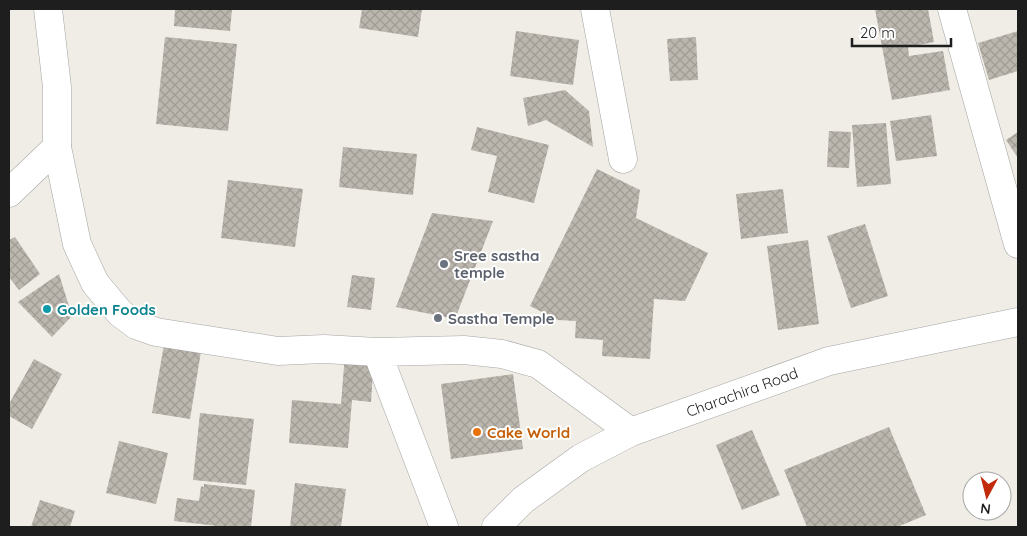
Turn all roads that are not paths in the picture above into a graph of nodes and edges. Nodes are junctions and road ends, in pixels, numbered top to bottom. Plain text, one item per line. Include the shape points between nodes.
1 (48, 9) edge
2 (595, 9) edge
3 (952, 9) edge
4 (57, 146) junction
5 (623, 159) dead end
6 (9, 193) edge
7 (1018, 244) edge
8 (1018, 322) edge
9 (377, 352) junction
10 (630, 432) junction
11 (444, 527) edge
12 (496, 527) edge

1 - 4 street via 57,87
2 - 5 street
3 - 7 street
4 - 6 street
4 - 9 street via 77,244 96,282 120,314 136,325 156,332 278,351
8 - 10 street, Charachira Road via 829,361
9 - 10 street via 464,350 502,354 538,364
9 - 11 street
10 - 12 street, Charachira Road via 581,458 523,500

